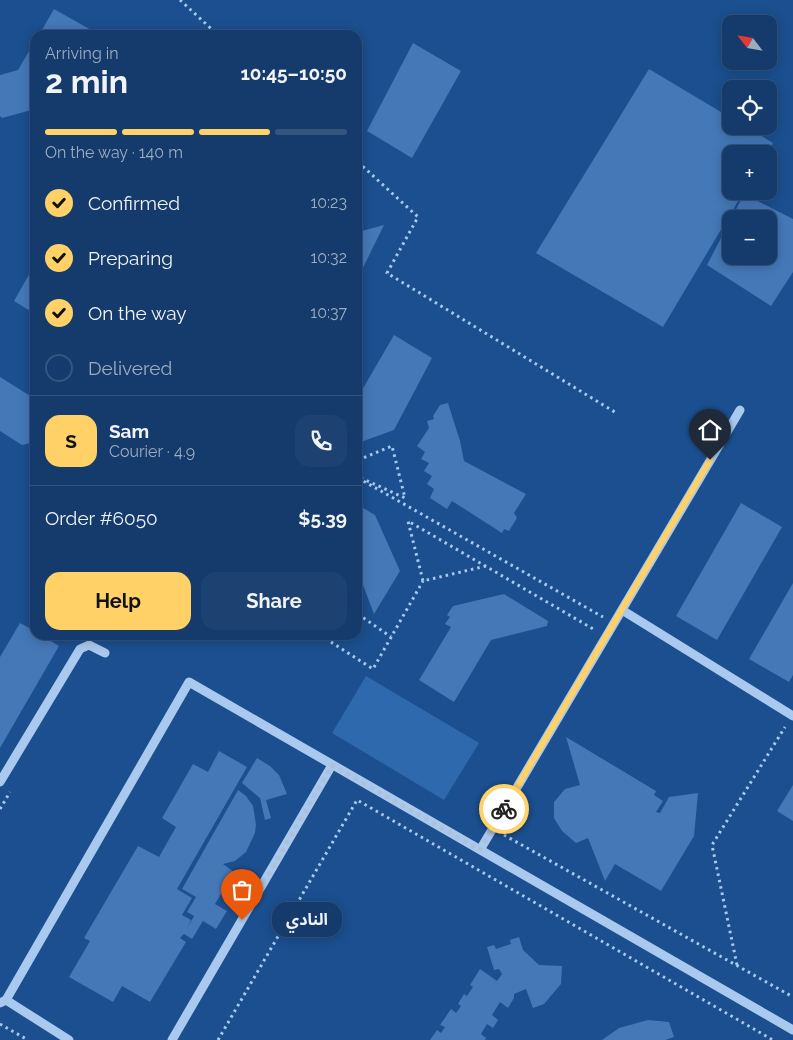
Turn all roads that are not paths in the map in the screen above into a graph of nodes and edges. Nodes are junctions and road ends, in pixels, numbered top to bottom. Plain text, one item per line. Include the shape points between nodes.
1 (740, 410) dead end
2 (622, 610) junction
3 (105, 653) dead end
4 (793, 716) edge
5 (332, 765) junction
6 (0, 782) edge
7 (480, 850) junction
8 (3, 1001) edge
9 (793, 1030) edge
10 (69, 1040) edge
11 (172, 1040) edge

1 - 2 street
2 - 4 street
2 - 7 street
3 - 6 street via 89,645 80,649
5 - 7 street
5 - 8 street via 189,682
5 - 11 street
7 - 9 street
8 - 10 street

